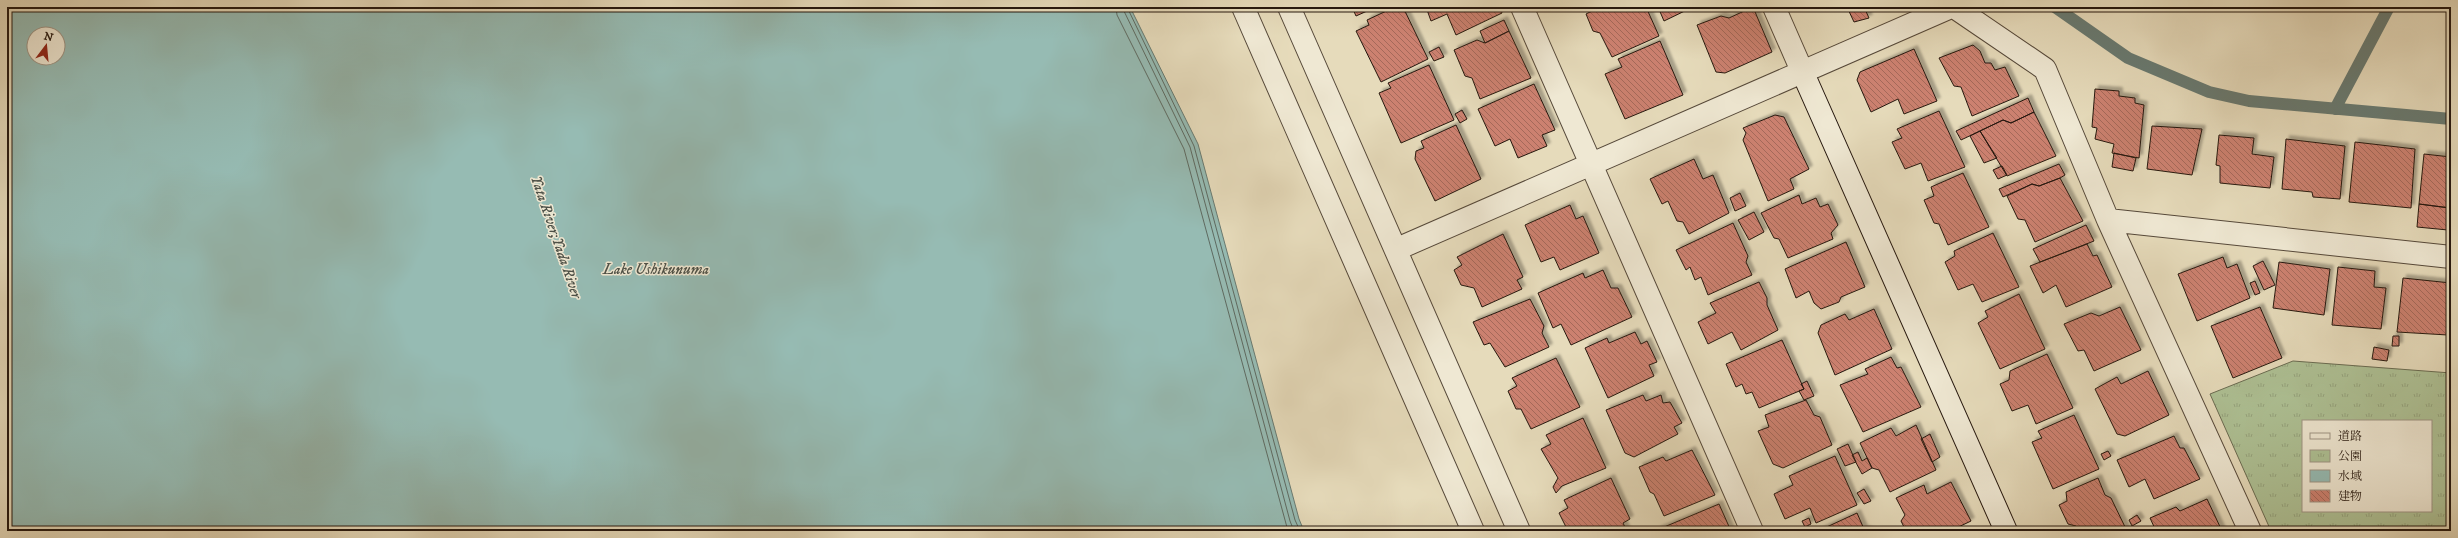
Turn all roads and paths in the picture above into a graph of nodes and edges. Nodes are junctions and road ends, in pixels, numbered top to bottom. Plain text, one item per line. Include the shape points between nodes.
1 (1243, 7) edge
2 (1289, 7) edge
3 (1522, 7) edge
4 (1774, 7) edge
5 (1951, 7) edge
6 (1954, 7) edge
7 (1802, 71) junction
8 (1591, 164) junction
9 (2108, 220) junction
10 (1397, 249) junction
11 (2451, 257) edge
12 (1473, 531) edge
13 (1519, 531) edge
14 (1752, 531) edge
15 (2006, 531) edge
16 (2250, 531) edge

1 - 12 street
2 - 10 street
3 - 8 street
4 - 7 street
5 - 7 street
6 - 9 street via 2045,69
7 - 8 street
7 - 15 street
8 - 10 street
8 - 14 street
9 - 11 street
9 - 16 street
10 - 13 street

